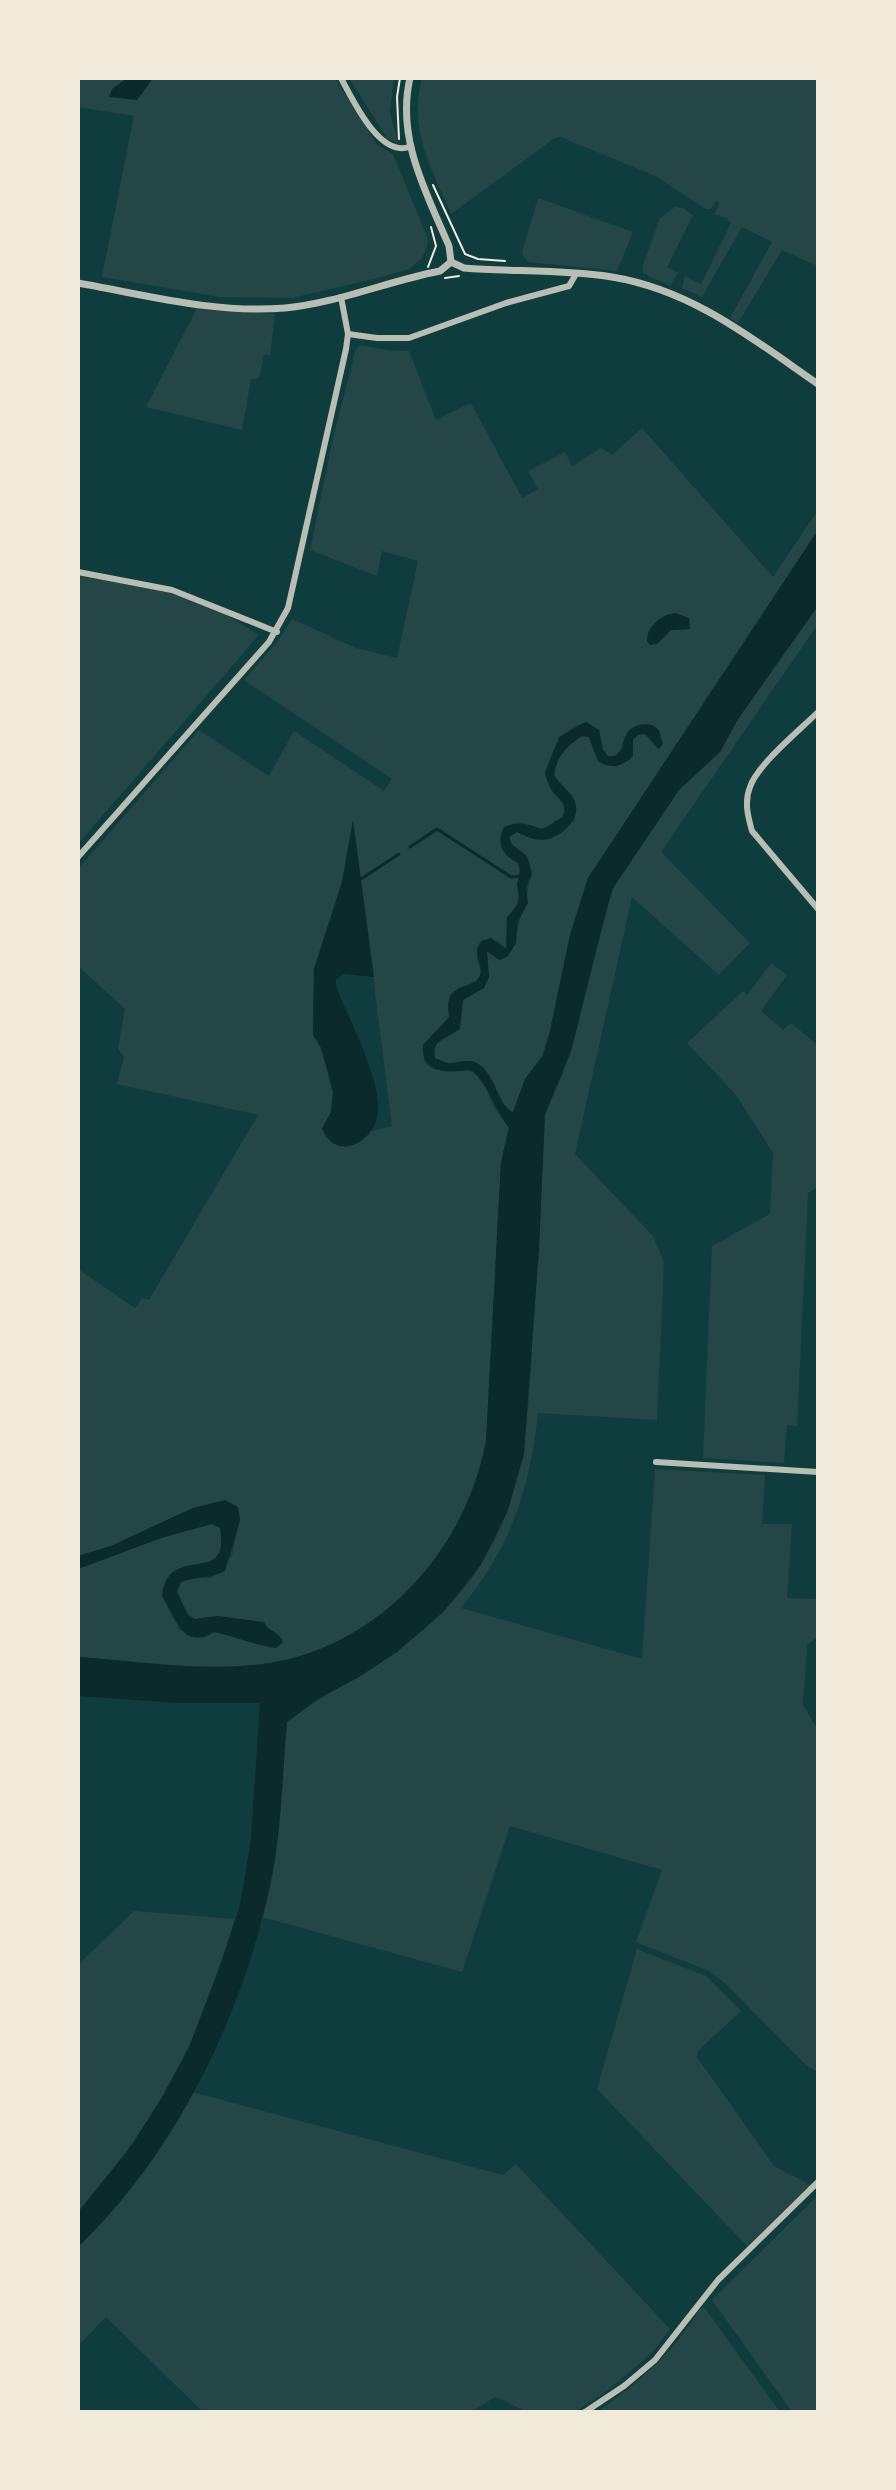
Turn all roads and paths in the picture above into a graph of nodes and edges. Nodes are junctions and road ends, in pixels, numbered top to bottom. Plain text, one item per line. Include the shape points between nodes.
1 (341, 78) edge
2 (410, 78) edge
3 (409, 147) junction
4 (428, 175) dead end
5 (434, 252) dead end
6 (478, 259) dead end
7 (451, 262) junction
8 (428, 266) dead end
9 (576, 274) junction
10 (465, 275) dead end
11 (442, 278) dead end
12 (78, 283) edge
13 (341, 297) junction
14 (348, 334) junction
15 (818, 384) edge
16 (78, 572) edge
17 (277, 632) junction
18 (818, 712) edge
19 (78, 857) edge
20 (818, 909) edge
21 (656, 1462) dead end
22 (818, 1472) edge
23 (818, 2182) edge
24 (585, 2412) edge

1 - 3 street via 387,145
2 - 3 street via 405,113
3 - 7 street
4 - 6 path via 462,250
5 - 8 path
7 - 9 street via 464,268
7 - 13 street via 440,271
9 - 14 street via 569,286 417,336
9 - 15 street via 632,281 693,303
10 - 11 path
12 - 13 street via 242,308 283,308
13 - 14 street
14 - 17 street via 288,608
16 - 17 street via 191,596
17 - 19 street
18 - 20 street via 757,774 747,797 752,831
21 - 22 street
23 - 24 street via 718,2280 655,2360

